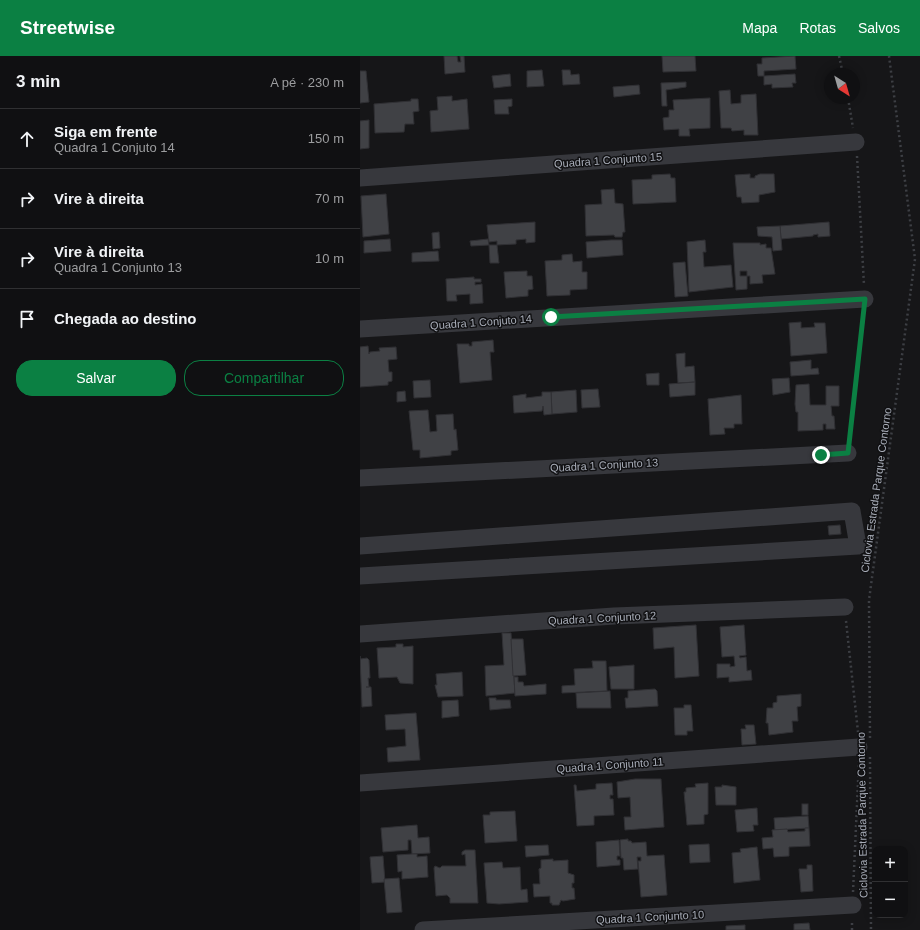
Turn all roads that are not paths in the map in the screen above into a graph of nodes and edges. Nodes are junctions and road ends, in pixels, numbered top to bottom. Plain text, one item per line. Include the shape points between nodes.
1 (856, 142) road end
2 (360, 178) edge
3 (865, 299) road end
4 (360, 330) edge
5 (848, 453) road end
6 (360, 478) edge
7 (360, 546) edge
8 (360, 576) edge
9 (845, 606) road end
10 (360, 634) edge
11 (866, 749) road end
12 (360, 783) edge
13 (853, 905) road end
14 (423, 930) edge

1 - 2 street, Quadra 1 Conjunto 15
3 - 4 street, Quadra 1 Conjuto 14
5 - 6 street, Quadra 1 Conjunto 13
7 - 8 street via 852,511 858,546
9 - 10 street, Quadra 1 Conjunto 12 via 614,616
11 - 12 street, Quadra 1 Conjunto 11
13 - 14 street, Quadra 1 Conjunto 10

